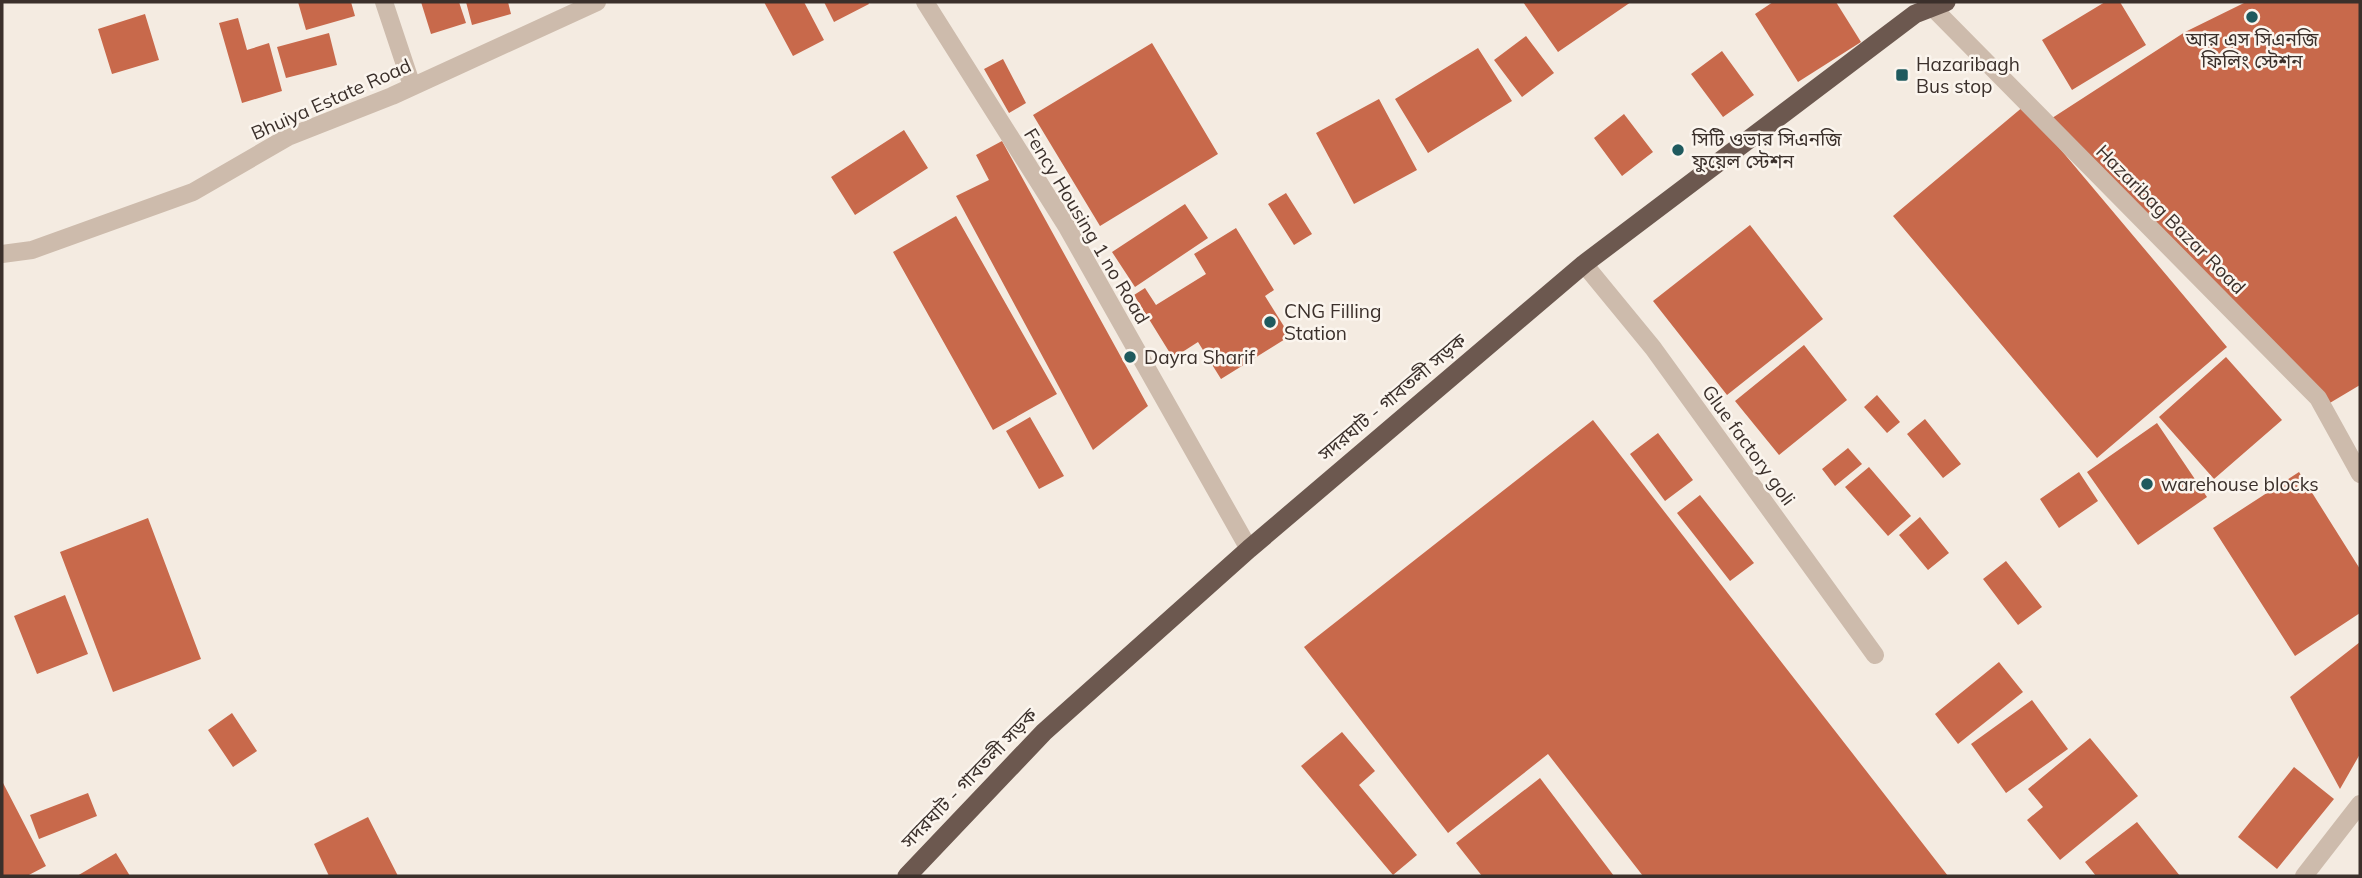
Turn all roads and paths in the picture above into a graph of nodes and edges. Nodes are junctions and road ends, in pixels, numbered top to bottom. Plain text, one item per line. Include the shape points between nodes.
1 (384, 2) edge
2 (597, 2) edge
3 (925, 2) edge
4 (1925, 6) edge
5 (412, 86) junction
6 (2, 254) edge
7 (1584, 264) junction
8 (2360, 474) edge
9 (1250, 549) junction
10 (1875, 655) dead end
11 (2360, 804) edge
12 (907, 876) edge
13 (2304, 876) edge

1 - 5 street
2 - 5 street, Bhuiya Estate Road
3 - 9 street, Fency Housing 1 no Road via 1067,227
4 - 7 highway, সদরঘাট - গাবতলী সড়ক
4 - 8 street, Hazaribag Bazar Road via 2318,398
5 - 6 street, Bhuiya Estate Road via 288,137 193,192 32,250
7 - 9 highway, সদরঘাট - গাবতলী সড়ক
7 - 10 street, Glue factory goli via 1653,348
9 - 12 highway, সদরঘাট - গাবতলী সড়ক via 1044,732
11 - 13 street

